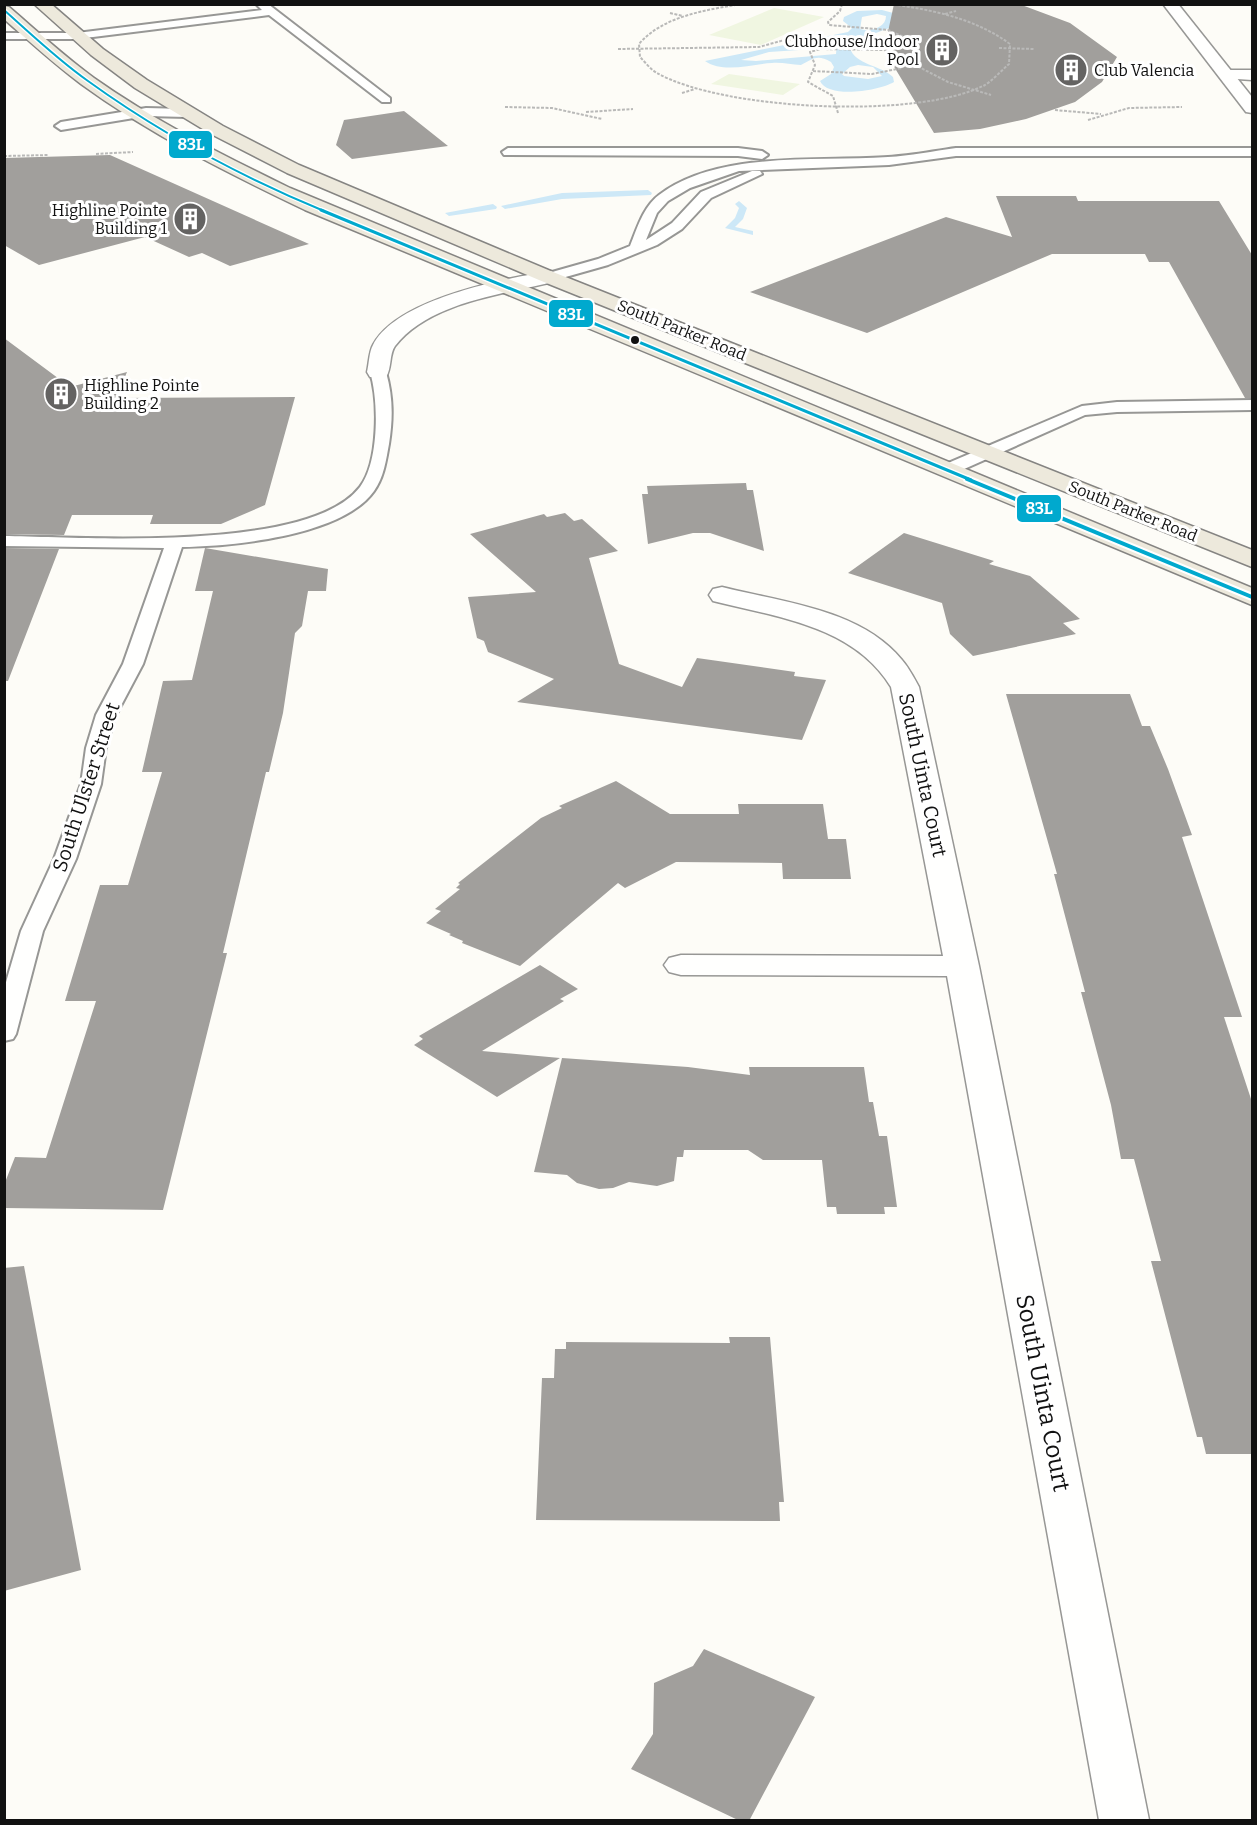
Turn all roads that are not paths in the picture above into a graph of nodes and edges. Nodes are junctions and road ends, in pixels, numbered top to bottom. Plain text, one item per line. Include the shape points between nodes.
1 (41, 4) edge
2 (259, 4) edge
3 (1170, 4) edge
4 (271, 12) junction
5 (7, 16) edge
6 (72, 32) junction
7 (4, 36) edge
8 (34, 37) junction
9 (1252, 75) edge
10 (1240, 84) edge
11 (386, 100) dead end
12 (1252, 108) edge
13 (187, 112) junction
14 (137, 113) junction
15 (61, 126) dead end
16 (508, 152) dead end
17 (1252, 152) edge
18 (774, 166) junction
19 (636, 248) junction
20 (550, 277) junction
21 (511, 290) junction
22 (378, 372) joint
23 (1252, 405) edge
24 (988, 453) junction
25 (947, 471) junction
26 (4, 541) edge
27 (175, 542) junction
28 (1252, 559) edge
29 (722, 596) dead end
30 (1252, 597) edge
31 (681, 965) dead end
32 (962, 966) junction
33 (4, 1034) edge
34 (1124, 1821) edge

1 - 6 main road, South Parker Road
2 - 4 lane
2 - 6 lane
3 - 10 street
4 - 6 lane
4 - 11 lane
5 - 8 main road, South Parker Road
6 - 8 lane
6 - 13 main road, South Parker Road via 123,72
7 - 8 lane
8 - 14 main road, South Parker Road
9 - 10 street
10 - 12 street
13 - 14 lane
13 - 20 main road, South Parker Road via 293,169
14 - 15 lane
14 - 21 main road, South Parker Road via 216,159 312,206
16 - 18 lane via 748,152 760,154
17 - 18 lane via 956,152 889,161
18 - 19 lane via 706,195 673,229
18 - 19 lane via 722,170 668,195 651,212
19 - 20 lane
20 - 21 street
20 - 24 main road, South Parker Road
21 - 22 street via 400,330 383,346
21 - 25 main road, South Parker Road
22 - 27 lane via 388,410 373,478 356,500 321,519 277,533 232,540
23 - 24 lane via 1088,410
24 - 25 lane
24 - 28 main road, South Parker Road
25 - 30 main road, South Parker Road
26 - 27 lane
27 - 33 lane, South Ulster Street via 133,664 106,715 91,784 65,859 32,930
29 - 32 street, South Uinta Court via 807,618 854,636 879,652 902,681 911,708
31 - 32 street
32 - 34 street, South Uinta Court

